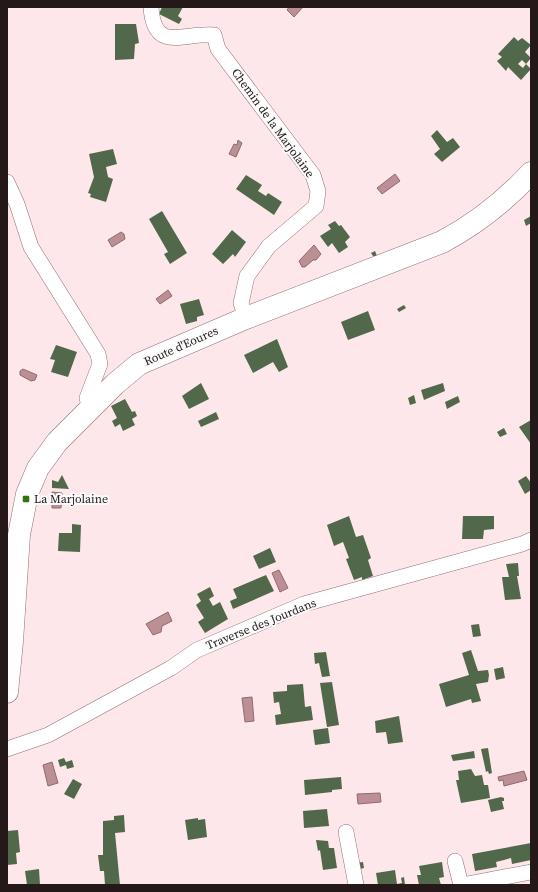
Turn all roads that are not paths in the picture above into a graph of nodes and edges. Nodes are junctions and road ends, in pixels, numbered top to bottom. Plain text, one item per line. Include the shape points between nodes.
1 (150, 7) edge
2 (531, 173) edge
3 (7, 182) edge
4 (246, 318) junction
5 (90, 409) junction
6 (531, 540) edge
7 (7, 692) edge
8 (7, 749) edge
9 (346, 832) dead end
10 (455, 861) dead end
11 (531, 872) edge
12 (356, 885) edge
13 (461, 885) edge

1 - 4 street, Chemin de la Marjolaine via 154,26 168,38 214,35 218,49 313,175 318,191 316,206 269,246 247,276 241,303
2 - 4 street, Route d'Eoures via 498,206 466,229
3 - 5 street via 31,247 98,354 100,364 86,398
4 - 5 street, Route d'Eoures via 139,364
5 - 7 street, Route d'Eoures via 57,442 38,468 28,494 19,535
6 - 8 street, Traverse des Jourdans via 304,604 270,617 197,650 171,668 48,735
9 - 12 street
10 - 13 street
11 - 13 street

